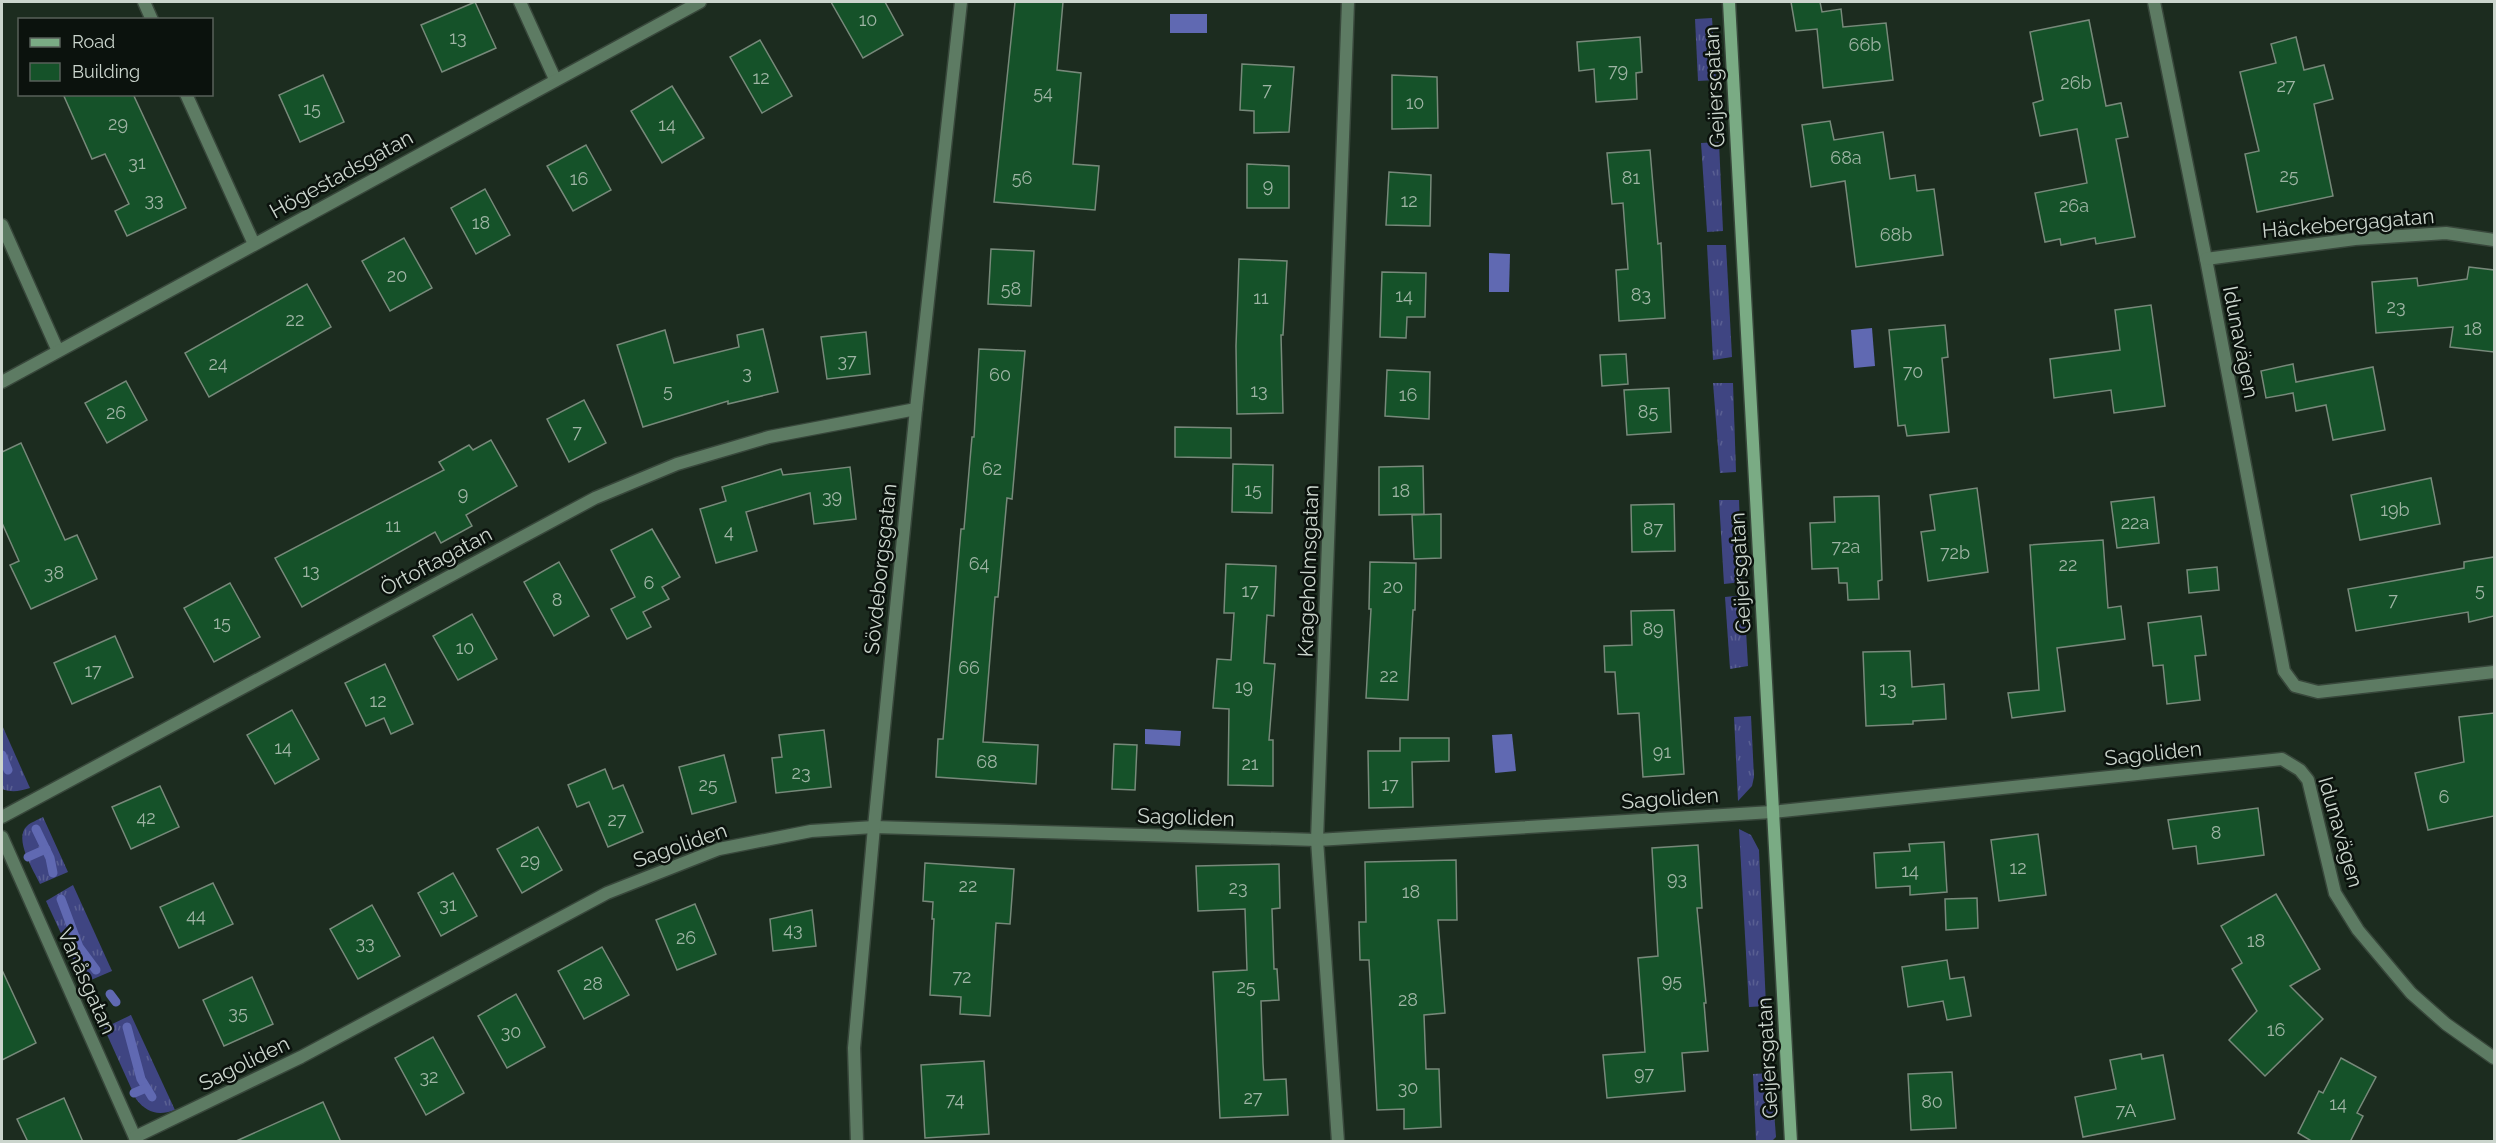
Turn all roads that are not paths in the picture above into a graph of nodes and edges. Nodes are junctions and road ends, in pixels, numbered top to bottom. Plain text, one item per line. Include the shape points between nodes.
1 (144, 2) edge
2 (520, 2) edge
3 (700, 2) edge
4 (961, 2) edge
5 (1348, 2) edge
6 (1729, 2) edge
7 (2154, 2) edge
8 (151, 18) edge
9 (555, 79) junction
10 (187, 96) edge
11 (2, 225) edge
12 (2494, 240) edge
13 (254, 244) junction
14 (2206, 259) junction
15 (58, 351) junction
16 (2, 382) edge
17 (916, 409) junction
18 (2494, 672) edge
19 (2300, 770) joint
20 (1772, 812) junction
21 (2, 817) edge
22 (874, 827) junction
23 (2, 837) edge
24 (1317, 840) junction
25 (2494, 1058) edge
26 (136, 1139) edge
27 (857, 1142) edge
28 (1338, 1142) edge
29 (1791, 1142) edge

1 - 8 street
2 - 9 street
3 - 9 street, Högestadsgatan
4 - 17 street, Sövdeborgsgatan
5 - 24 street, Krageholmsgatan
6 - 20 street, Geijersgatan
7 - 14 street, Idunavägen
9 - 13 street, Högestadsgatan
10 - 13 street
11 - 15 street
12 - 14 street, Häckebergagatan via 2446,233 2355,239
13 - 15 street, Högestadsgatan
14 - 18 street, Idunavägen via 2283,671 2295,686 2318,692
15 - 16 street, Högestadsgatan
17 - 21 street, Örtoftagatan via 769,437 676,464 595,498
17 - 22 street, Sövdeborgsgatan
19 - 20 street, Sagoliden via 2282,759
19 - 25 street, Idunavägen via 2308,780 2335,893 2358,930 2411,993
20 - 24 street, Sagoliden
20 - 29 street, Geijersgatan
22 - 24 street, Sagoliden
22 - 26 street, Sagoliden via 811,831 719,849 607,893 301,1057
22 - 27 street, Sövdeborgsgatan via 854,1048
23 - 26 street, Vanåsgatan
24 - 28 street, Krageholmsgatan

